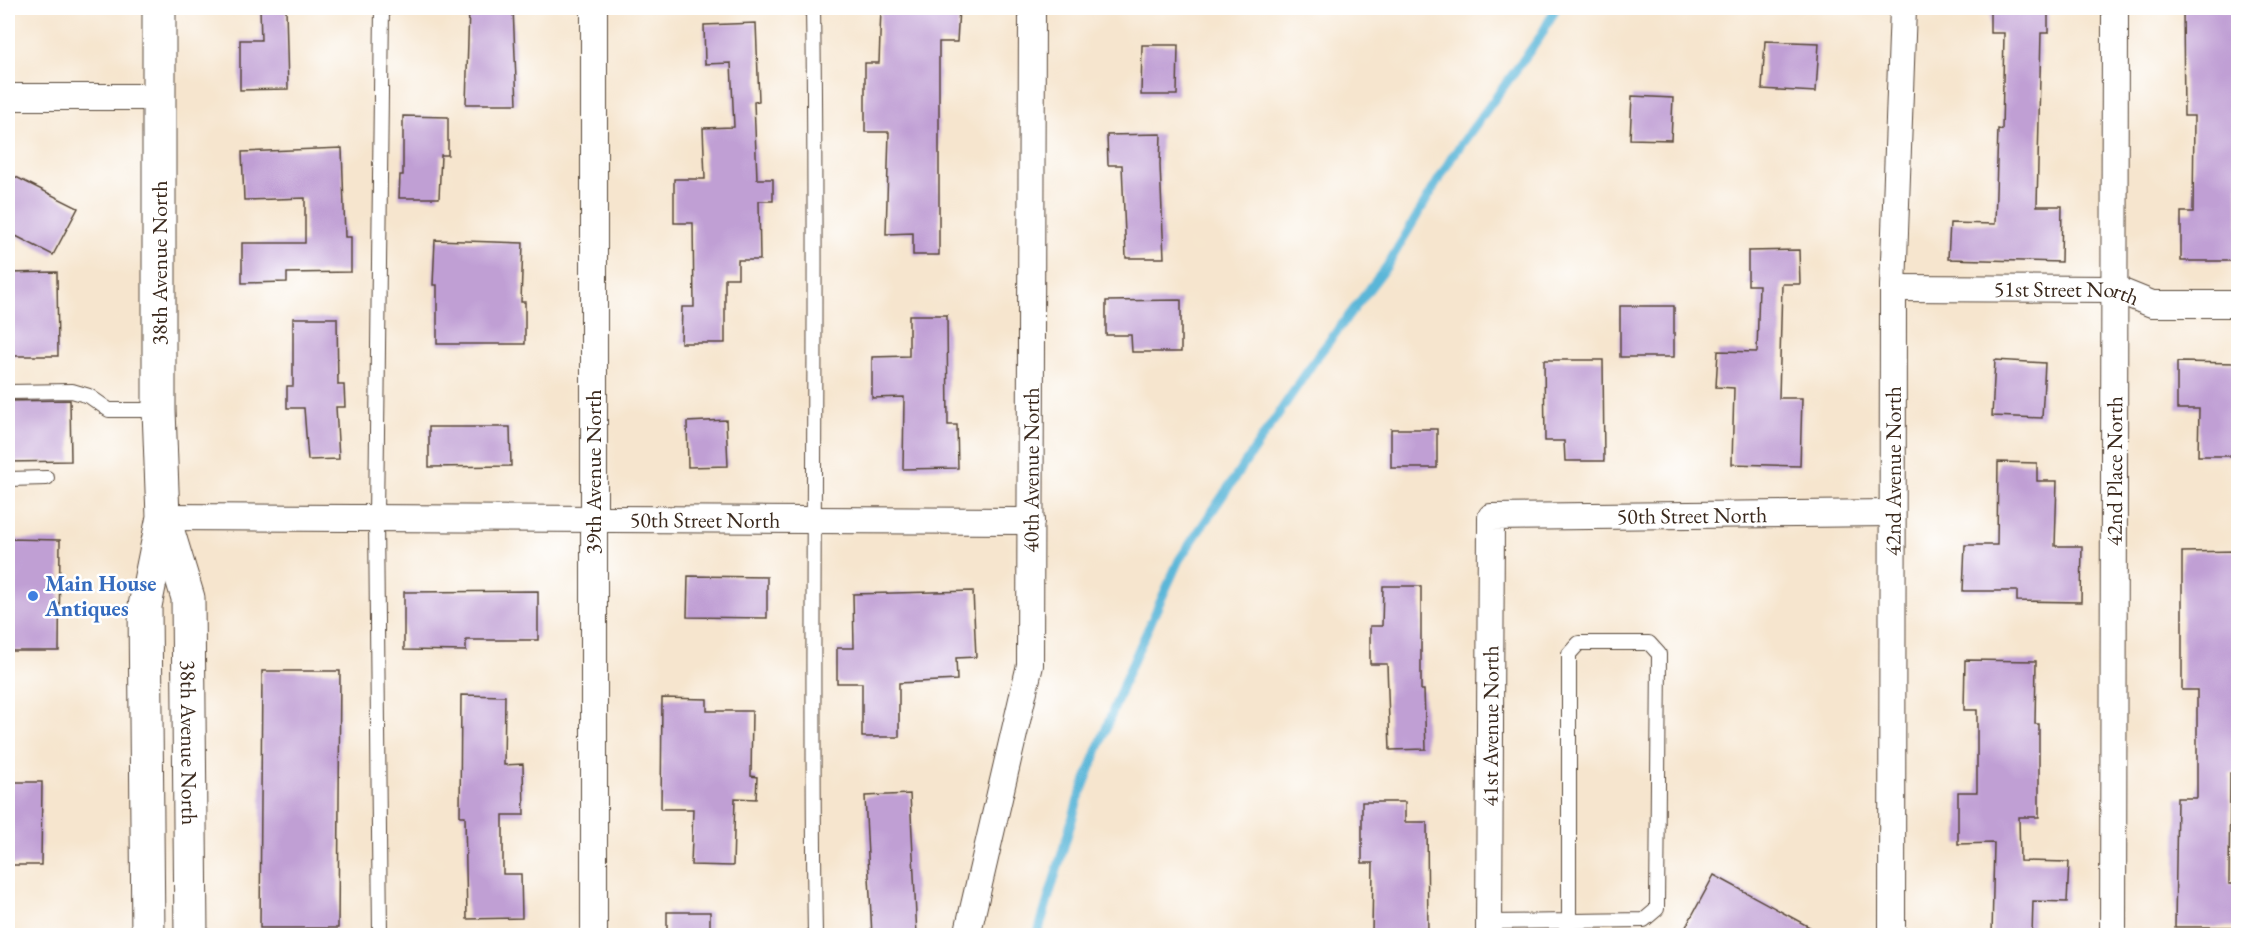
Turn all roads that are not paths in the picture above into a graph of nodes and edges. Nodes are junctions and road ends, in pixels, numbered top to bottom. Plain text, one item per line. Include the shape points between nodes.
1 (159, 8) edge
2 (382, 8) edge
3 (594, 8) edge
4 (813, 8) edge
5 (1032, 8) edge
6 (1903, 8) edge
7 (2115, 8) edge
8 (8, 97) edge
9 (159, 97) junction
10 (1893, 288) junction
11 (2115, 289) junction
12 (2238, 304) edge
13 (8, 392) edge
14 (159, 410) junction
15 (47, 478) dead end
16 (8, 479) edge
17 (1893, 513) junction
18 (1491, 517) joint
19 (164, 518) junction
20 (376, 518) junction
21 (592, 518) junction
22 (816, 521) junction
23 (1031, 521) junction
24 (1569, 921) junction
25 (969, 927) dead end
26 (1489, 929) edge
27 (148, 936) edge
28 (191, 936) edge
29 (380, 936) edge
30 (594, 936) edge
31 (815, 936) edge
32 (1892, 936) edge
33 (2113, 936) edge

1 - 9 main road, 38th Avenue North
2 - 20 lane
3 - 21 street, 39th Avenue North
4 - 22 lane
5 - 23 street, 40th Avenue North
6 - 10 street, 42nd Avenue North
7 - 11 street, 42nd Place North
8 - 9 street
9 - 14 main road, 38th Avenue North
10 - 11 street, 51st Street North
10 - 17 street, 42nd Avenue North
11 - 12 street, 51st Street North via 2152,304
11 - 33 street, 42nd Place North
13 - 14 lane via 72,391 89,396 110,410
14 - 19 main road, 38th Avenue North
15 - 16 lane
17 - 18 street, 50th Street North
17 - 32 street, 42nd Avenue North
18 - 26 street, 41st Avenue North
19 - 20 street, 50th Street North
19 - 27 main road, 38th Avenue North via 145,606
19 - 28 main road, 38th Avenue North via 188,598
20 - 21 street, 50th Street North
20 - 29 lane
21 - 22 street, 50th Street North
21 - 30 street, 39th Avenue North
22 - 23 street, 50th Street North
22 - 31 lane via 812,728
23 - 25 street, 40th Avenue North via 1030,665
24 - 24 lane via 1644,920 1657,909 1659,654 1649,643 1579,643 1569,654
24 - 26 lane

